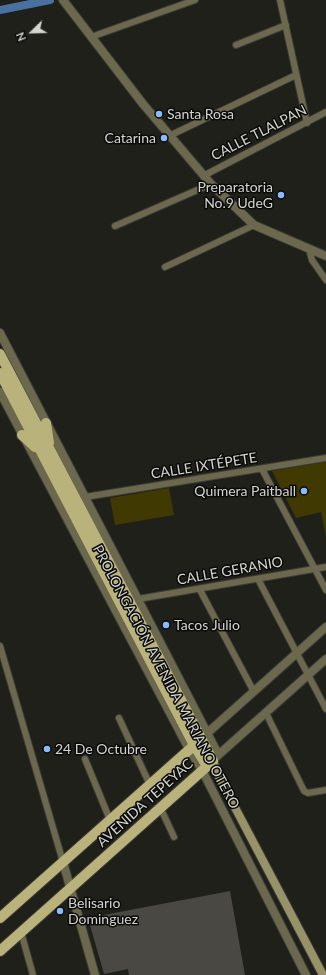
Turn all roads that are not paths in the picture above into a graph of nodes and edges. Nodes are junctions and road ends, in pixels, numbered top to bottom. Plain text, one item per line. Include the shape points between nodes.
1 (62, 0) edge
2 (194, 0) edge
3 (280, 0) edge
4 (286, 25) junction
5 (91, 37) junction
6 (236, 45) dead end
7 (296, 75) junction
8 (326, 112) edge
9 (307, 122) junction
10 (169, 136) junction
11 (203, 176) junction
12 (211, 184) junction
13 (254, 225) junction
14 (115, 226) dead end
15 (309, 249) junction
16 (326, 256) edge
17 (165, 267) dead end
18 (326, 280) edge
19 (0, 333) edge
20 (0, 354) edge
21 (0, 373) edge
22 (0, 392) edge
23 (46, 423) junction
24 (22, 435) junction
25 (46, 451) junction
26 (326, 458) edge
27 (262, 469) junction
28 (85, 497) junction
29 (326, 566) edge
30 (315, 569) junction
31 (258, 579) junction
32 (200, 590) junction
33 (326, 590) edge
34 (138, 599) junction
35 (326, 627) edge
36 (0, 646) edge
37 (297, 653) junction
38 (326, 659) edge
39 (308, 675) junction
40 (254, 692) junction
41 (326, 710) edge
42 (266, 713) junction
43 (119, 718) dead end
44 (198, 742) junction
45 (85, 759) dead end
46 (210, 763) junction
47 (150, 784) junction
48 (326, 790) edge
49 (160, 808) junction
50 (110, 820) junction
51 (174, 837) dead end
52 (63, 862) junction
53 (70, 888) junction
54 (0, 918) edge
55 (21, 932) junction
56 (0, 951) edge
57 (33, 975) edge
58 (95, 975) edge
59 (306, 975) edge
60 (323, 975) edge

1 - 5 street
2 - 5 street
3 - 4 street
4 - 6 street
4 - 7 street
5 - 10 street
7 - 9 street
7 - 10 street
8 - 9 street, CALLE TLALPAN
9 - 11 street, CALLE TLALPAN
10 - 11 street
11 - 12 street
12 - 13 street
12 - 14 street
13 - 15 street
13 - 17 street
15 - 16 street
15 - 18 street via 312,260
19 - 23 street, PROLONGACIÓN AVENIDA MARIANO OTERO
20 - 25 main road, PROLONGACIÓN AVENIDA MARIANO OTERO
21 - 25 main road, PROLONGACIÓN AVENIDA MARIANO OTERO
22 - 24 street, PROLONGACIÓN AVENIDA MARIANO OTERO
23 - 25 main road
23 - 28 street, PROLONGACIÓN AVENIDA MARIANO OTERO
24 - 25 main road
24 - 44 street, PROLONGACIÓN AVENIDA MARIANO OTERO
25 - 44 main road, PROLONGACIÓN AVENIDA MARIANO OTERO
26 - 27 street, CALLE IXTÉPETE
27 - 28 street, CALLE IXTÉPETE
27 - 30 street
28 - 34 street, PROLONGACIÓN AVENIDA MARIANO OTERO
29 - 30 street, CALLE GERANIO
30 - 31 street, CALLE GERANIO
30 - 33 street
31 - 32 street, CALLE GERANIO
31 - 37 street
32 - 34 street, CALLE GERANIO
32 - 40 street
34 - 44 street, PROLONGACIÓN AVENIDA MARIANO OTERO
35 - 37 street, AVENIDA TEPEYAC
36 - 52 street
37 - 39 street
37 - 40 street, AVENIDA TEPEYAC
38 - 39 street, AVENIDA TEPEYAC
39 - 41 street
39 - 42 street, AVENIDA TEPEYAC
40 - 44 street, AVENIDA TEPEYAC
42 - 46 street, AVENIDA TEPEYAC
42 - 48 street via 306,793
43 - 47 street
44 - 46 main road, PROLONGACIÓN AVENIDA MARIANO OTERO
44 - 46 street, PROLONGACIÓN AVENIDA MARIANO OTERO
44 - 47 main road, AVENIDA TEPEYAC
45 - 50 street
46 - 49 main road, AVENIDA TEPEYAC
46 - 59 street, PROLONGACIÓN AVENIDA MARIANO OTERO
46 - 60 main road, PROLONGACIÓN AVENIDA MARIANO OTERO
47 - 50 main road, AVENIDA TEPEYAC
49 - 51 street
49 - 53 main road, AVENIDA TEPEYAC
50 - 52 main road, AVENIDA TEPEYAC
52 - 53 street
52 - 54 main road, AVENIDA TEPEYAC
53 - 55 main road, AVENIDA TEPEYAC
53 - 58 street
55 - 56 main road, AVENIDA TEPEYAC
55 - 57 street

